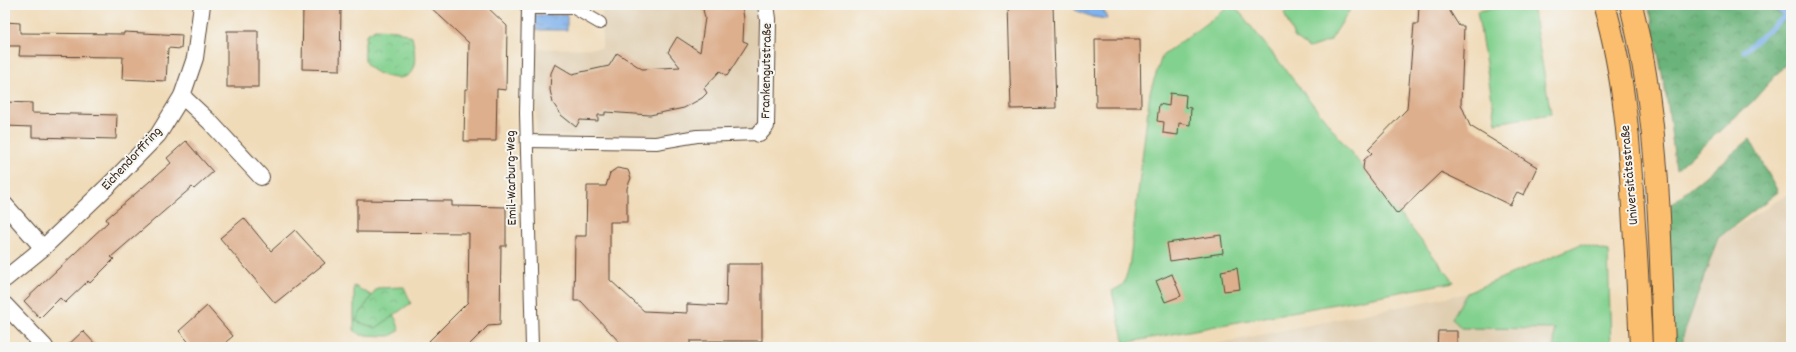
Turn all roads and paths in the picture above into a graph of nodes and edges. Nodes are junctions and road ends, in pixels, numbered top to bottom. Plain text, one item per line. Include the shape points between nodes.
1 (202, 5) edge
2 (766, 5) edge
3 (1604, 5) edge
4 (1631, 5) edge
5 (526, 6) edge
6 (600, 23) dead end
7 (182, 96) junction
8 (759, 134) joint
9 (527, 141) junction
10 (261, 177) dead end
11 (5, 205) edge
12 (43, 248) junction
13 (5, 279) edge
14 (5, 305) edge
15 (45, 347) edge
16 (532, 347) edge
17 (1642, 347) edge
18 (1664, 347) edge

1 - 7 street, Eichendorffring via 195,58
2 - 8 street, Frankengutstraße via 766,126
3 - 17 main road, Universitätsstraße via 1623,96 1632,182
4 - 18 main road, Universitätsstraße via 1650,102 1657,168
5 - 6 street, Emil-Warburg-Weg via 574,8
5 - 9 street, Emil-Warburg-Weg
7 - 10 street
7 - 12 street, Eichendorffring via 158,135
8 - 9 street via 697,136 656,143
9 - 16 street, Emil-Warburg-Weg
11 - 12 street
12 - 13 street, Eichendorffring
14 - 15 street

